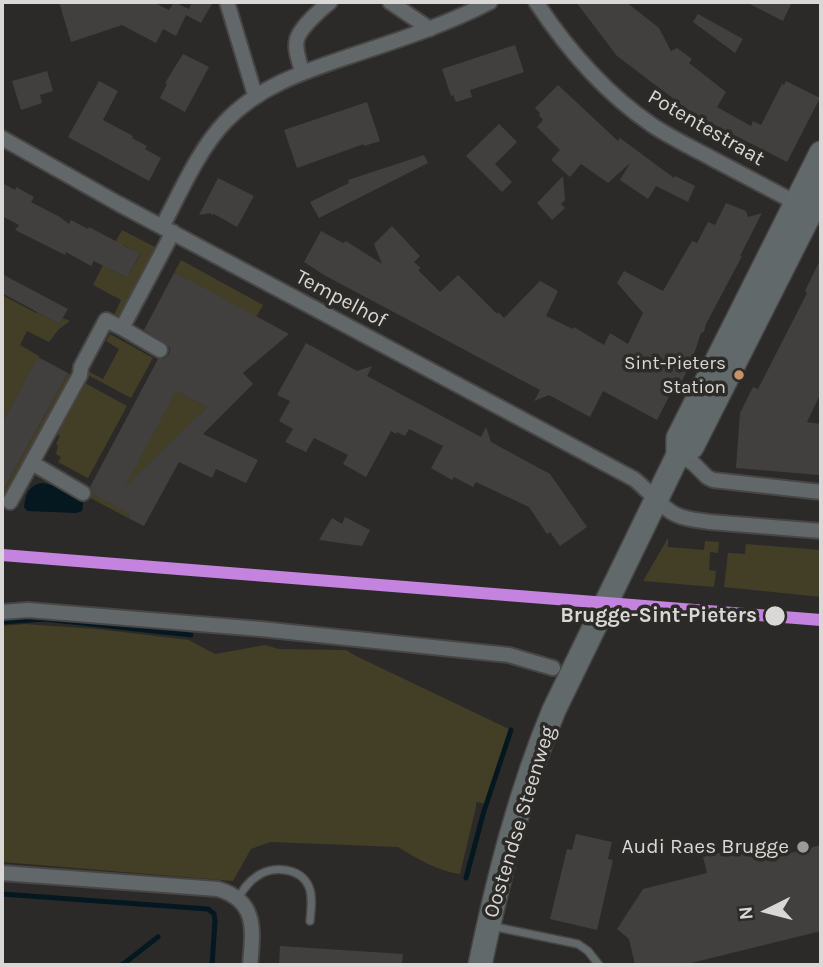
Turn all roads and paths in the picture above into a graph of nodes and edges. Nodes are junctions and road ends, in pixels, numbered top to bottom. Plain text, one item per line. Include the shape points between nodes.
1 (227, 2) edge
2 (330, 2) edge
3 (390, 2) edge
4 (490, 2) edge
5 (536, 2) edge
6 (430, 29) junction
7 (302, 72) junction
8 (255, 95) junction
9 (2, 138) edge
10 (821, 153) edge
11 (809, 202) edge
12 (167, 230) junction
13 (122, 328) junction
14 (160, 350) dead end
15 (678, 456) junction
16 (32, 463) junction
17 (821, 492) edge
18 (83, 493) dead end
19 (658, 499) junction
20 (10, 502) dead end
21 (821, 531) edge
22 (2, 612) edge
23 (554, 668) dead end
24 (2, 873) edge
25 (238, 898) junction
26 (310, 921) dead end
27 (488, 926) junction
28 (250, 965) edge
29 (481, 965) edge
30 (599, 965) edge

1 - 8 street
2 - 7 street via 298,38
3 - 6 street
4 - 6 street
5 - 11 street, Potentestraat via 579,60 653,126
6 - 7 street
7 - 8 street
8 - 12 street via 207,145
9 - 12 street, Tempelhof
10 - 11 main road, Oostendse Steenweg
11 - 15 main road, Oostendse Steenweg via 678,438
12 - 13 street
12 - 19 street, Tempelhof via 634,479
13 - 14 street
13 - 16 street via 106,320
15 - 17 street via 713,480
15 - 19 main road, Oostendse Steenweg
16 - 18 street
16 - 20 street
19 - 21 street, Tempelhof via 674,515 693,520
19 - 27 main road, Oostendse Steenweg via 541,741
22 - 23 street via 28,610 316,635 509,655
24 - 25 street via 218,889
25 - 26 lane via 259,874 295,872 309,886
25 - 28 street via 251,919
27 - 29 main road, Oostendse Steenweg
27 - 30 lane via 578,944

